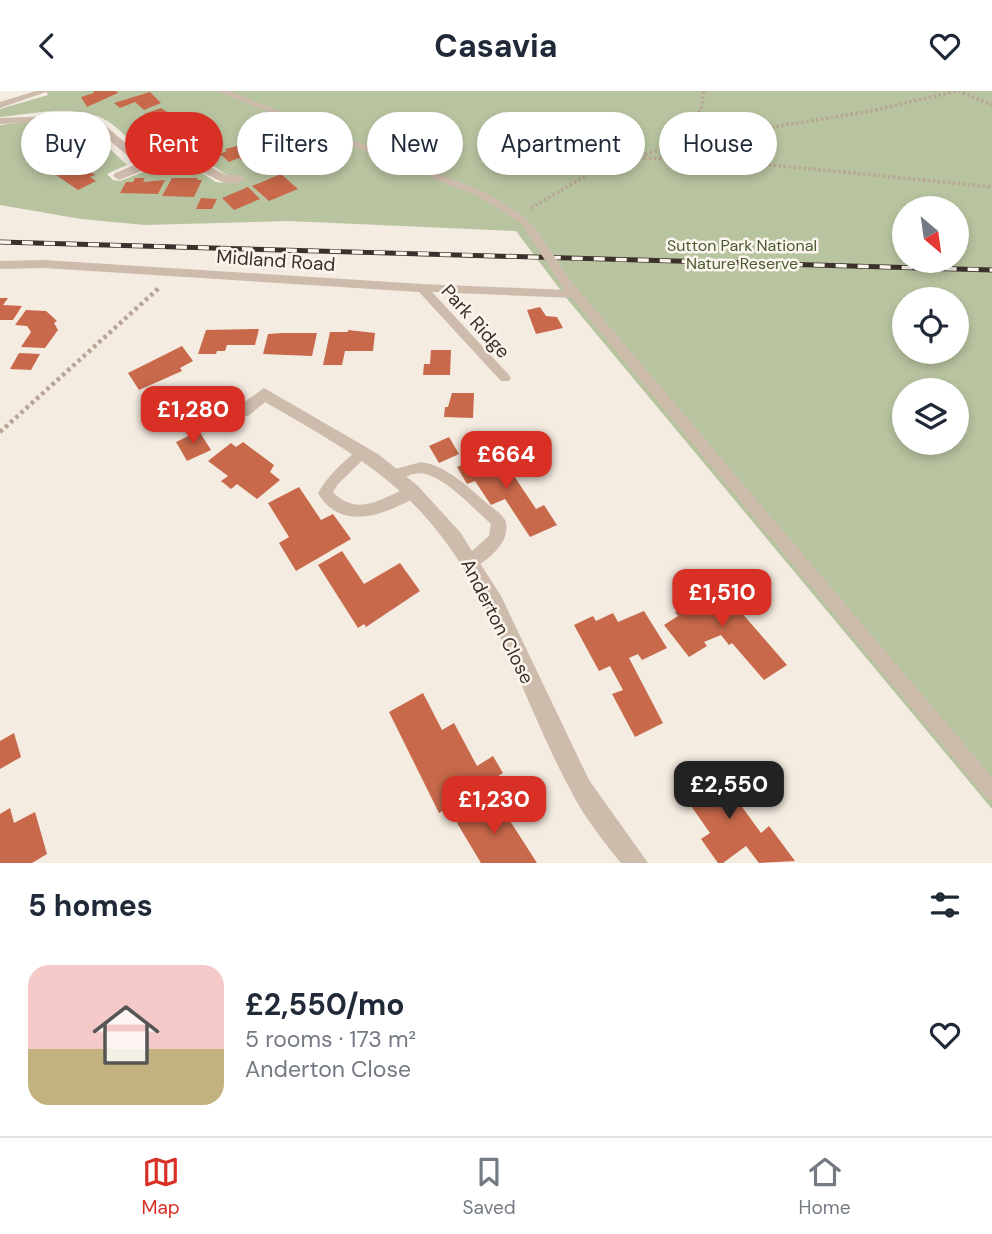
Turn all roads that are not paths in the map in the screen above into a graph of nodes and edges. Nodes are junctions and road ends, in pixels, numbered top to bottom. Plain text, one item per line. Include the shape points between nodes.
1 (45, 91) edge
2 (221, 91) edge
3 (0, 105) edge
4 (0, 121) edge
5 (125, 148) edge
6 (125, 173) edge
7 (217, 175) edge
8 (119, 176) dead end
9 (239, 179) dead end
10 (0, 265) edge
11 (422, 288) junction
12 (570, 288) junction
13 (505, 378) dead end
14 (242, 412) dead end
15 (363, 453) junction
16 (393, 475) junction
17 (412, 492) junction
18 (470, 562) junction
19 (992, 791) edge
20 (636, 863) edge

1 - 3 lane
2 - 12 lane, bridge via 483,195 531,230
4 - 5 street via 80,118 97,124
6 - 8 street
7 - 9 street
10 - 11 lane, Midland Road
11 - 12 lane, Midland Road via 550,293
11 - 13 lane, Park Ridge
12 - 19 lane
14 - 15 street, Anderton Close via 264,394
15 - 16 street, Anderton Close
15 - 17 lane via 333,480 325,493 331,501 357,512 372,511
16 - 17 street, Anderton Close
16 - 18 lane via 426,468 498,521 494,543
17 - 18 street, Anderton Close
18 - 20 street, Anderton Close via 576,778

